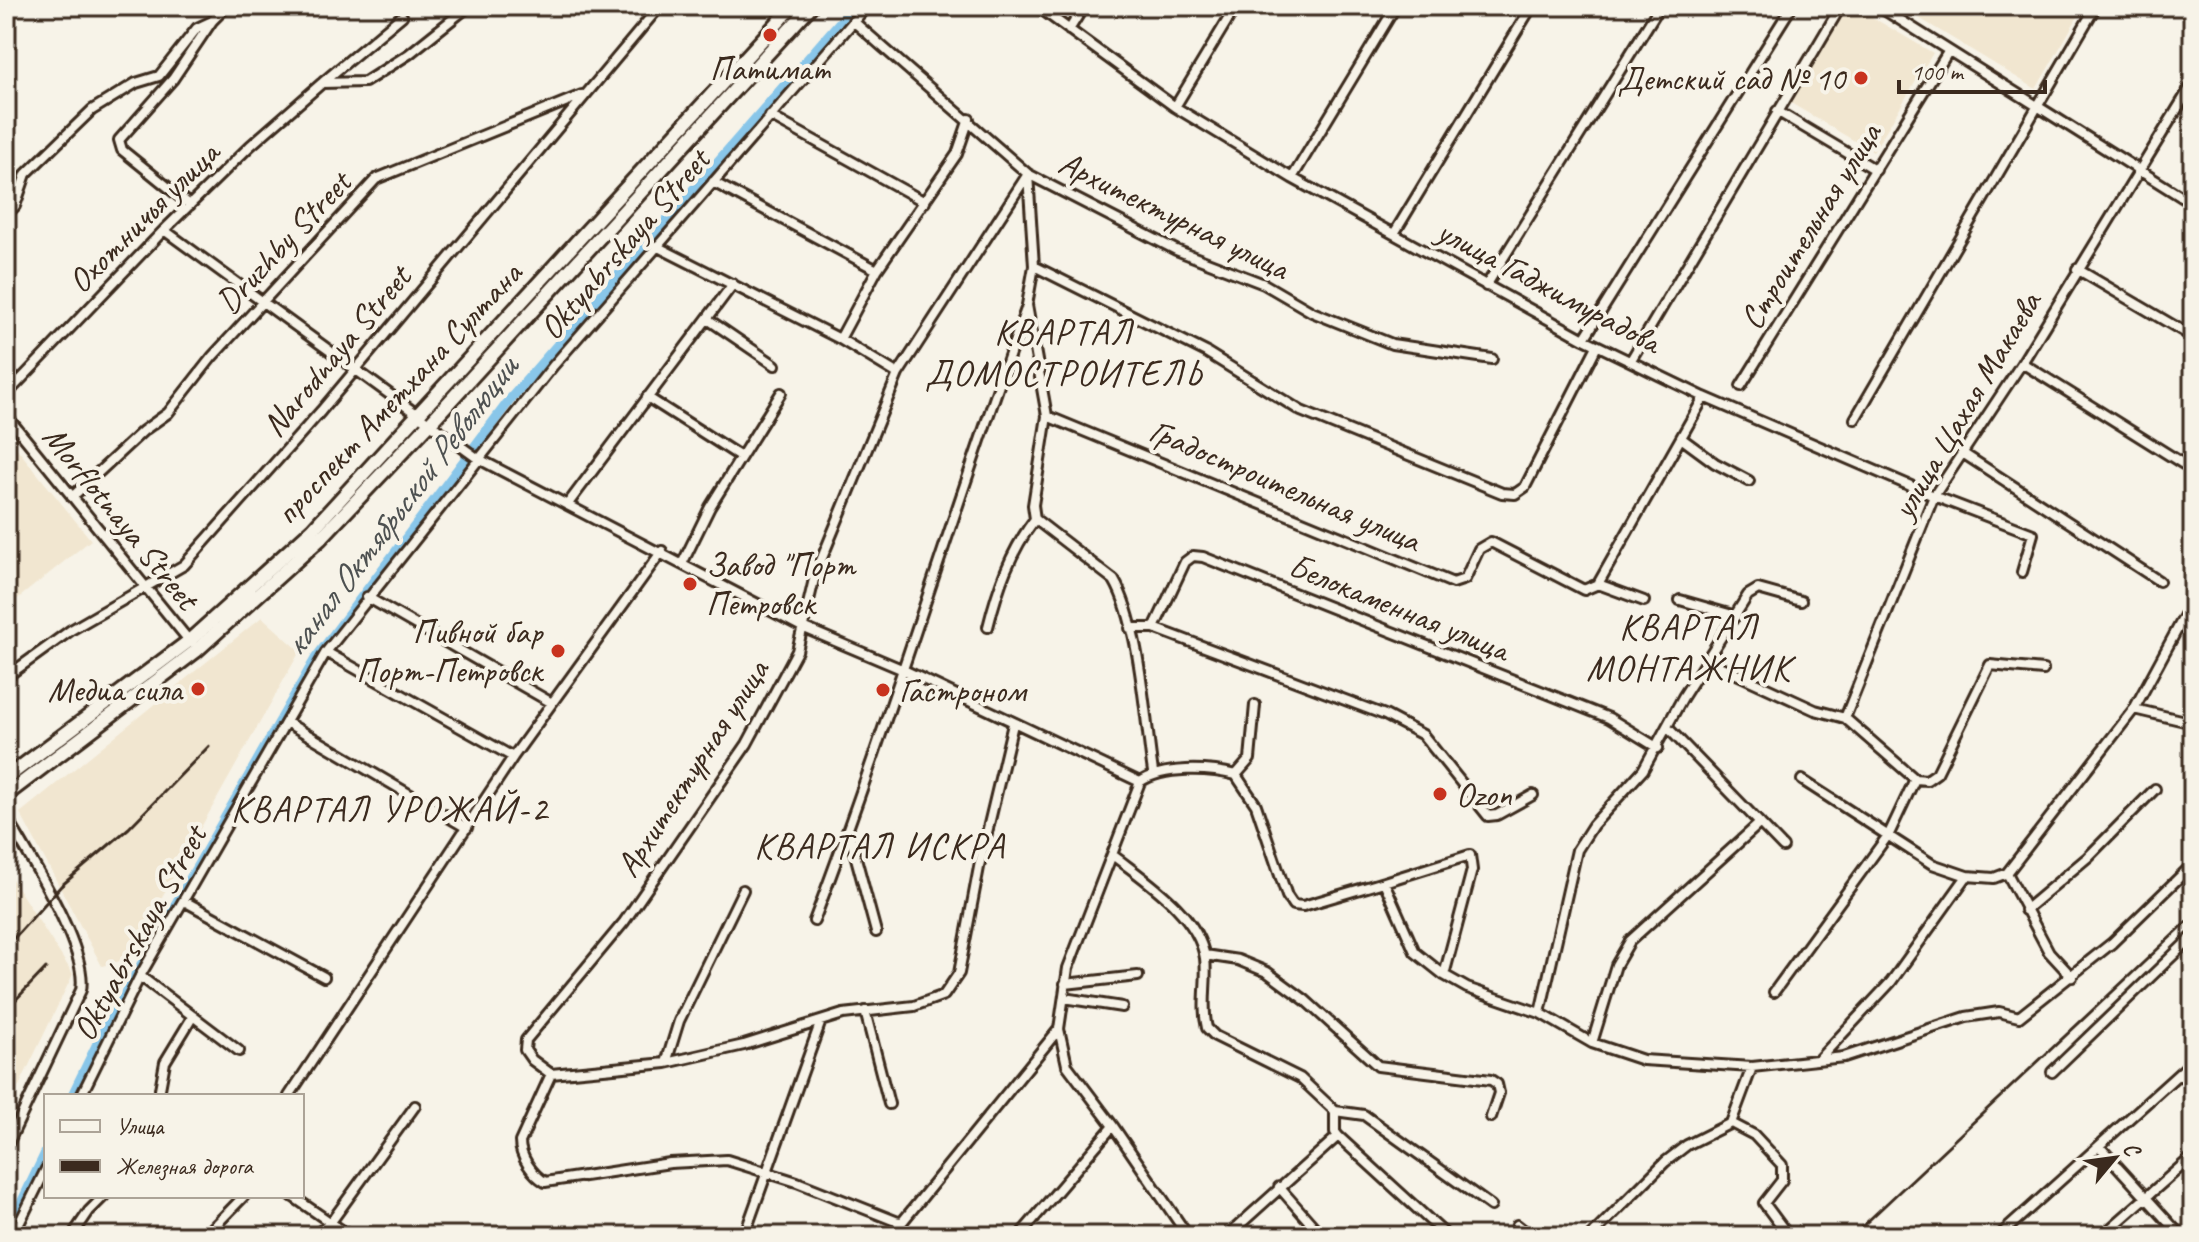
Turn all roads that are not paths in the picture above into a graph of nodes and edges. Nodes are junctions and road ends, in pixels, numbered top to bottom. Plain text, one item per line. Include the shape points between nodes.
1 (227, 6) edge
2 (469, 6) edge
3 (660, 6) edge
4 (793, 6) edge
5 (811, 6) edge
6 (867, 6) edge
7 (1037, 6) edge
8 (1084, 6) edge
9 (1236, 6) edge
10 (1396, 6) edge
11 (1532, 6) edge
12 (1660, 6) edge
13 (1792, 6) edge
14 (1841, 6) edge
15 (1878, 6) edge
16 (2096, 6) edge
17 (402, 16) dead end
18 (212, 21) junction
19 (853, 21) junction
20 (1069, 30) junction
21 (1948, 52) junction
22 (322, 83) junction
23 (2193, 83) edge
24 (582, 95) junction
25 (1175, 107) junction
26 (2037, 108) junction
27 (1777, 111) junction
28 (770, 116) junction
29 (969, 119) junction
30 (1876, 170) junction
31 (2140, 171) junction
32 (1028, 174) junction
33 (1292, 178) junction
34 (713, 182) junction
35 (925, 202) junction
36 (2193, 204) edge
37 (190, 205) junction
38 (6, 215) edge
39 (164, 230) junction
40 (1395, 232) junction
41 (656, 246) junction
42 (1034, 266) junction
43 (2077, 269) junction
44 (877, 270) junction
45 (733, 284) junction
46 (1486, 286) junction
47 (261, 304) junction
48 (1027, 305) junction
49 (709, 320) junction
50 (2193, 337) edge
51 (840, 339) junction
52 (1584, 339) junction
53 (1597, 346) junction
54 (1492, 359) dead end
55 (1631, 360) junction
56 (2022, 363) junction
57 (775, 365) dead end
58 (356, 369) junction
59 (898, 374) junction
60 (1741, 386) dead end
61 (781, 393) dead end
62 (6, 395) edge
63 (647, 397) junction
64 (1703, 398) junction
65 (6, 415) edge
66 (1047, 416) junction
67 (1855, 419) dead end
68 (424, 420) junction
69 (1681, 438) junction
70 (1964, 454) junction
71 (473, 456) junction
72 (741, 457) junction
73 (2193, 470) edge
74 (1749, 481) dead end
75 (1934, 496) junction
76 (72, 497) junction
77 (567, 505) junction
78 (1035, 519) junction
79 (662, 551) junction
80 (683, 562) junction
81 (2022, 572) dead end
82 (2159, 581) dead end
83 (1595, 587) junction
84 (144, 589) junction
85 (367, 597) junction
86 (1680, 600) dead end
87 (2193, 600) edge
88 (1644, 601) dead end
89 (1801, 601) dead end
90 (1736, 616) junction
91 (802, 627) junction
92 (988, 627) dead end
93 (1130, 628) junction
94 (1154, 628) junction
95 (193, 646) junction
96 (326, 652) junction
97 (1708, 661) junction
98 (2043, 670) dead end
99 (906, 671) junction
100 (6, 677) edge
101 (552, 703) junction
102 (1255, 705) dead end
103 (2134, 709) junction
104 (1845, 718) junction
105 (286, 722) junction
106 (2193, 723) edge
107 (1013, 724) junction
108 (1668, 728) junction
109 (1658, 748) junction
110 (513, 757) junction
111 (1153, 772) junction
112 (1236, 775) junction
113 (6, 778) edge
114 (1915, 779) junction
115 (1802, 780) dead end
116 (1140, 782) junction
117 (2155, 789) dead end
118 (6, 795) edge
119 (1533, 795) dead end
120 (6, 816) edge
121 (1760, 823) junction
122 (467, 828) junction
123 (848, 831) junction
124 (1889, 834) junction
125 (1783, 847) dead end
126 (1114, 856) junction
127 (2193, 864) edge
128 (2007, 873) junction
129 (1967, 876) junction
130 (1384, 882) junction
131 (743, 890) dead end
132 (184, 901) junction
133 (2025, 910) junction
134 (814, 921) dead end
135 (876, 932) dead end
136 (2193, 936) edge
137 (1205, 955) junction
138 (1444, 975) junction
139 (140, 976) junction
140 (1138, 976) dead end
141 (324, 977) dead end
142 (2072, 977) junction
143 (1065, 984) junction
144 (1774, 992) dead end
145 (1064, 998) junction
146 (1122, 1007) dead end
147 (865, 1011) junction
148 (1540, 1013) junction
149 (193, 1016) junction
150 (821, 1021) junction
151 (1059, 1029) junction
152 (1592, 1043) junction
153 (239, 1051) dead end
154 (1819, 1059) junction
155 (2193, 1061) edge
156 (666, 1063) junction
157 (1752, 1067) junction
158 (2052, 1072) dead end
159 (551, 1074) junction
160 (2180, 1075) junction
161 (2193, 1084) edge
162 (160, 1089) dead end
163 (82, 1094) edge
164 (290, 1094) edge
165 (889, 1104) dead end
166 (415, 1106) dead end
167 (1335, 1111) junction
168 (1491, 1117) dead end
169 (1731, 1123) junction
170 (1113, 1126) junction
171 (1338, 1136) junction
172 (2099, 1146) junction
173 (6, 1148) edge
174 (2193, 1156) edge
175 (767, 1172) junction
176 (44, 1173) edge
177 (1279, 1187) junction
178 (2145, 1196) junction
179 (102, 1198) edge
180 (242, 1198) edge
181 (295, 1198) edge
182 (1491, 1206) dead end
183 (903, 1221) junction
184 (331, 1222) junction
185 (1517, 1225) dead end
186 (1231, 1235) edge
187 (13, 1236) edge
188 (72, 1236) edge
189 (205, 1236) edge
190 (315, 1236) edge
191 (350, 1236) edge
192 (744, 1236) edge
193 (892, 1236) edge
194 (1019, 1236) edge
195 (1188, 1236) edge
196 (1322, 1236) edge
197 (1447, 1236) edge
198 (1531, 1236) edge
199 (1591, 1236) edge
200 (1781, 1236) edge
201 (1999, 1236) edge
202 (2102, 1236) edge
203 (2181, 1236) edge

1 - 18 street
2 - 22 street via 365,82
3 - 24 street, Narodnaya Street
4 - 68 main road, проспект Аметхана Султана
5 - 68 main road
6 - 19 street, Oktyabrskaya Street
7 - 20 street, улица Гаджимурадова
8 - 20 street
9 - 25 street
10 - 33 street
11 - 40 street
12 - 46 street
13 - 52 street
14 - 27 street
15 - 21 street
16 - 26 street
17 - 22 street, Охотничья улица
18 - 37 street via 173,79 119,140 122,150
18 - 38 street via 197,28 159,76 136,83 92,110 26,174 15,206
19 - 28 street, Oktyabrskaya Street
19 - 29 street
20 - 25 street, улица Гаджимурадова
21 - 26 street
21 - 30 street, Строительная улица
22 - 37 street, Охотничья улица
23 - 31 street, улица Цахая Макаева
24 - 47 street, Druzhby Street via 376,179
24 - 58 street, Narodnaya Street
25 - 33 street, улица Гаджимурадова
26 - 31 street
26 - 67 street
27 - 30 street
27 - 55 street
28 - 34 street, Oktyabrskaya Street
28 - 35 street
29 - 32 street
29 - 35 street via 957,154
30 - 60 street, Строительная улица
31 - 36 street
31 - 43 street, улица Цахая Макаева
32 - 42 street
32 - 54 street, Архитектурная улица via 1176,250 1392,344
32 - 59 street, Архитектурная улица
33 - 40 street, улица Гаджимурадова
34 - 41 street, Oktyabrskaya Street
34 - 44 street
35 - 44 street
37 - 39 street, Охотничья улица
39 - 47 street
39 - 62 street, Охотничья улица
40 - 46 street, улица Гаджимурадова
41 - 45 street
41 - 71 street, Oktyabrskaya Street
42 - 48 street
42 - 53 street via 1206,352 1291,406 1502,493 1515,494 1525,487
43 - 50 street
43 - 56 street, улица Цахая Макаева
44 - 51 street
45 - 49 street
45 - 51 street
46 - 52 street, улица Гаджимурадова
47 - 58 street
47 - 76 street, Druzhby Street via 168,413
48 - 66 street
48 - 99 street via 966,476
49 - 57 street
49 - 63 street
51 - 59 street
52 - 53 street, улица Гаджимурадова
53 - 55 street, улица Гаджимурадова
55 - 64 street, улица Гаджимурадова
56 - 70 street, улица Цахая Макаева
56 - 73 street
58 - 68 street
58 - 84 street, Narodnaya Street via 184,565
59 - 91 street, Архитектурная улица via 815,575
61 - 72 street
63 - 72 street
63 - 77 street
64 - 69 street
64 - 75 street, улица Гаджимурадова
65 - 76 street, Morflotnaya Street
66 - 78 street
66 - 83 street, Градостроительная улица via 1459,583 1479,549 1491,542 1584,590
68 - 71 street
68 - 95 main road via 320,539
69 - 74 street
69 - 83 street
70 - 75 street, улица Цахая Макаева
70 - 82 street
71 - 77 street
71 - 85 street, Oktyabrskaya Street
72 - 80 street
75 - 81 street, улица Гаджимурадова via 2033,534
75 - 104 street, улица Цахая Макаева
76 - 84 street, Morflotnaya Street
77 - 79 street
78 - 92 street via 999,584
78 - 93 street via 1114,580
79 - 80 street
79 - 101 street
80 - 91 street
83 - 88 street
84 - 95 street, Morflotnaya Street
84 - 100 street, Narodnaya Street via 71,630
85 - 96 street, Oktyabrskaya Street
85 - 101 street
86 - 90 street
87 - 103 street
89 - 90 street via 1758,589
90 - 97 street
91 - 99 street
91 - 159 street, Архитектурная улица via 797,651 747,744 624,922 526,1040 532,1060
93 - 94 street
93 - 111 street
94 - 109 street, Белокаменная улица via 1185,562 1203,557 1609,718
94 - 119 street via 1385,715 1423,735 1488,816
95 - 113 main road
95 - 118 main road
96 - 105 street, Oktyabrskaya Street
96 - 110 street
97 - 104 street via 1815,710
97 - 108 street
98 - 114 street via 1990,665 1937,773 1927,780
99 - 107 street
99 - 123 street
101 - 110 street
102 - 112 street via 1250,759
103 - 106 street
103 - 128 street
104 - 114 street
105 - 122 street
105 - 132 street, Oktyabrskaya Street
107 - 116 street
107 - 147 street via 954,985 944,995 914,1006
108 - 109 street
108 - 121 street
109 - 148 street via 1577,850
110 - 122 street
111 - 112 street
111 - 116 street
112 - 130 street via 1256,805 1293,905
114 - 124 street
115 - 124 street
116 - 126 street
117 - 133 street via 2088,857
120 - 173 street via 51,897 84,975
121 - 125 street
121 - 152 street via 1630,941 1616,965
122 - 164 street
123 - 134 street
123 - 135 street
124 - 129 street via 1932,864
124 - 144 street
126 - 137 street via 1175,908
126 - 143 street
127 - 142 street
128 - 129 street via 1994,878
128 - 133 street
129 - 154 street via 1891,982
130 - 138 street via 1415,952
130 - 138 street via 1470,855 1472,870
131 - 156 street via 679,1021
132 - 139 street, Oktyabrskaya Street
132 - 141 street
133 - 142 street via 2049,952
136 - 158 street
137 - 167 street via 1207,1028 1300,1078
137 - 168 street via 1267,972 1378,1066 1491,1080 1499,1093
138 - 148 street
139 - 149 street
139 - 163 street, Oktyabrskaya Street
140 - 143 street
142 - 154 street via 2019,1017 1981,1014 1844,1057
143 - 145 street
145 - 146 street
145 - 151 street
147 - 150 street
147 - 165 street
148 - 152 street
149 - 153 street
149 - 162 street via 165,1062
150 - 156 street
150 - 175 street
151 - 170 street via 1067,1065
151 - 183 street
152 - 157 street via 1643,1060
154 - 157 street
155 - 160 street
156 - 159 street
157 - 169 street
159 - 175 street via 520,1142 536,1177 545,1182 707,1159
160 - 161 street
160 - 172 street
166 - 184 street
167 - 171 street
167 - 182 street via 1364,1115
169 - 199 street via 1665,1162
169 - 200 street via 1754,1135 1782,1165 1782,1180 1764,1203 1784,1230
170 - 194 street
170 - 195 street
171 - 177 street
171 - 197 street
172 - 178 street
172 - 201 street
174 - 178 street
175 - 183 street
175 - 192 street
176 - 187 street
177 - 186 street
177 - 196 street
178 - 202 street
178 - 203 street
179 - 188 street
180 - 189 street
181 - 184 street
183 - 193 street
184 - 190 street
184 - 191 street
185 - 198 street

